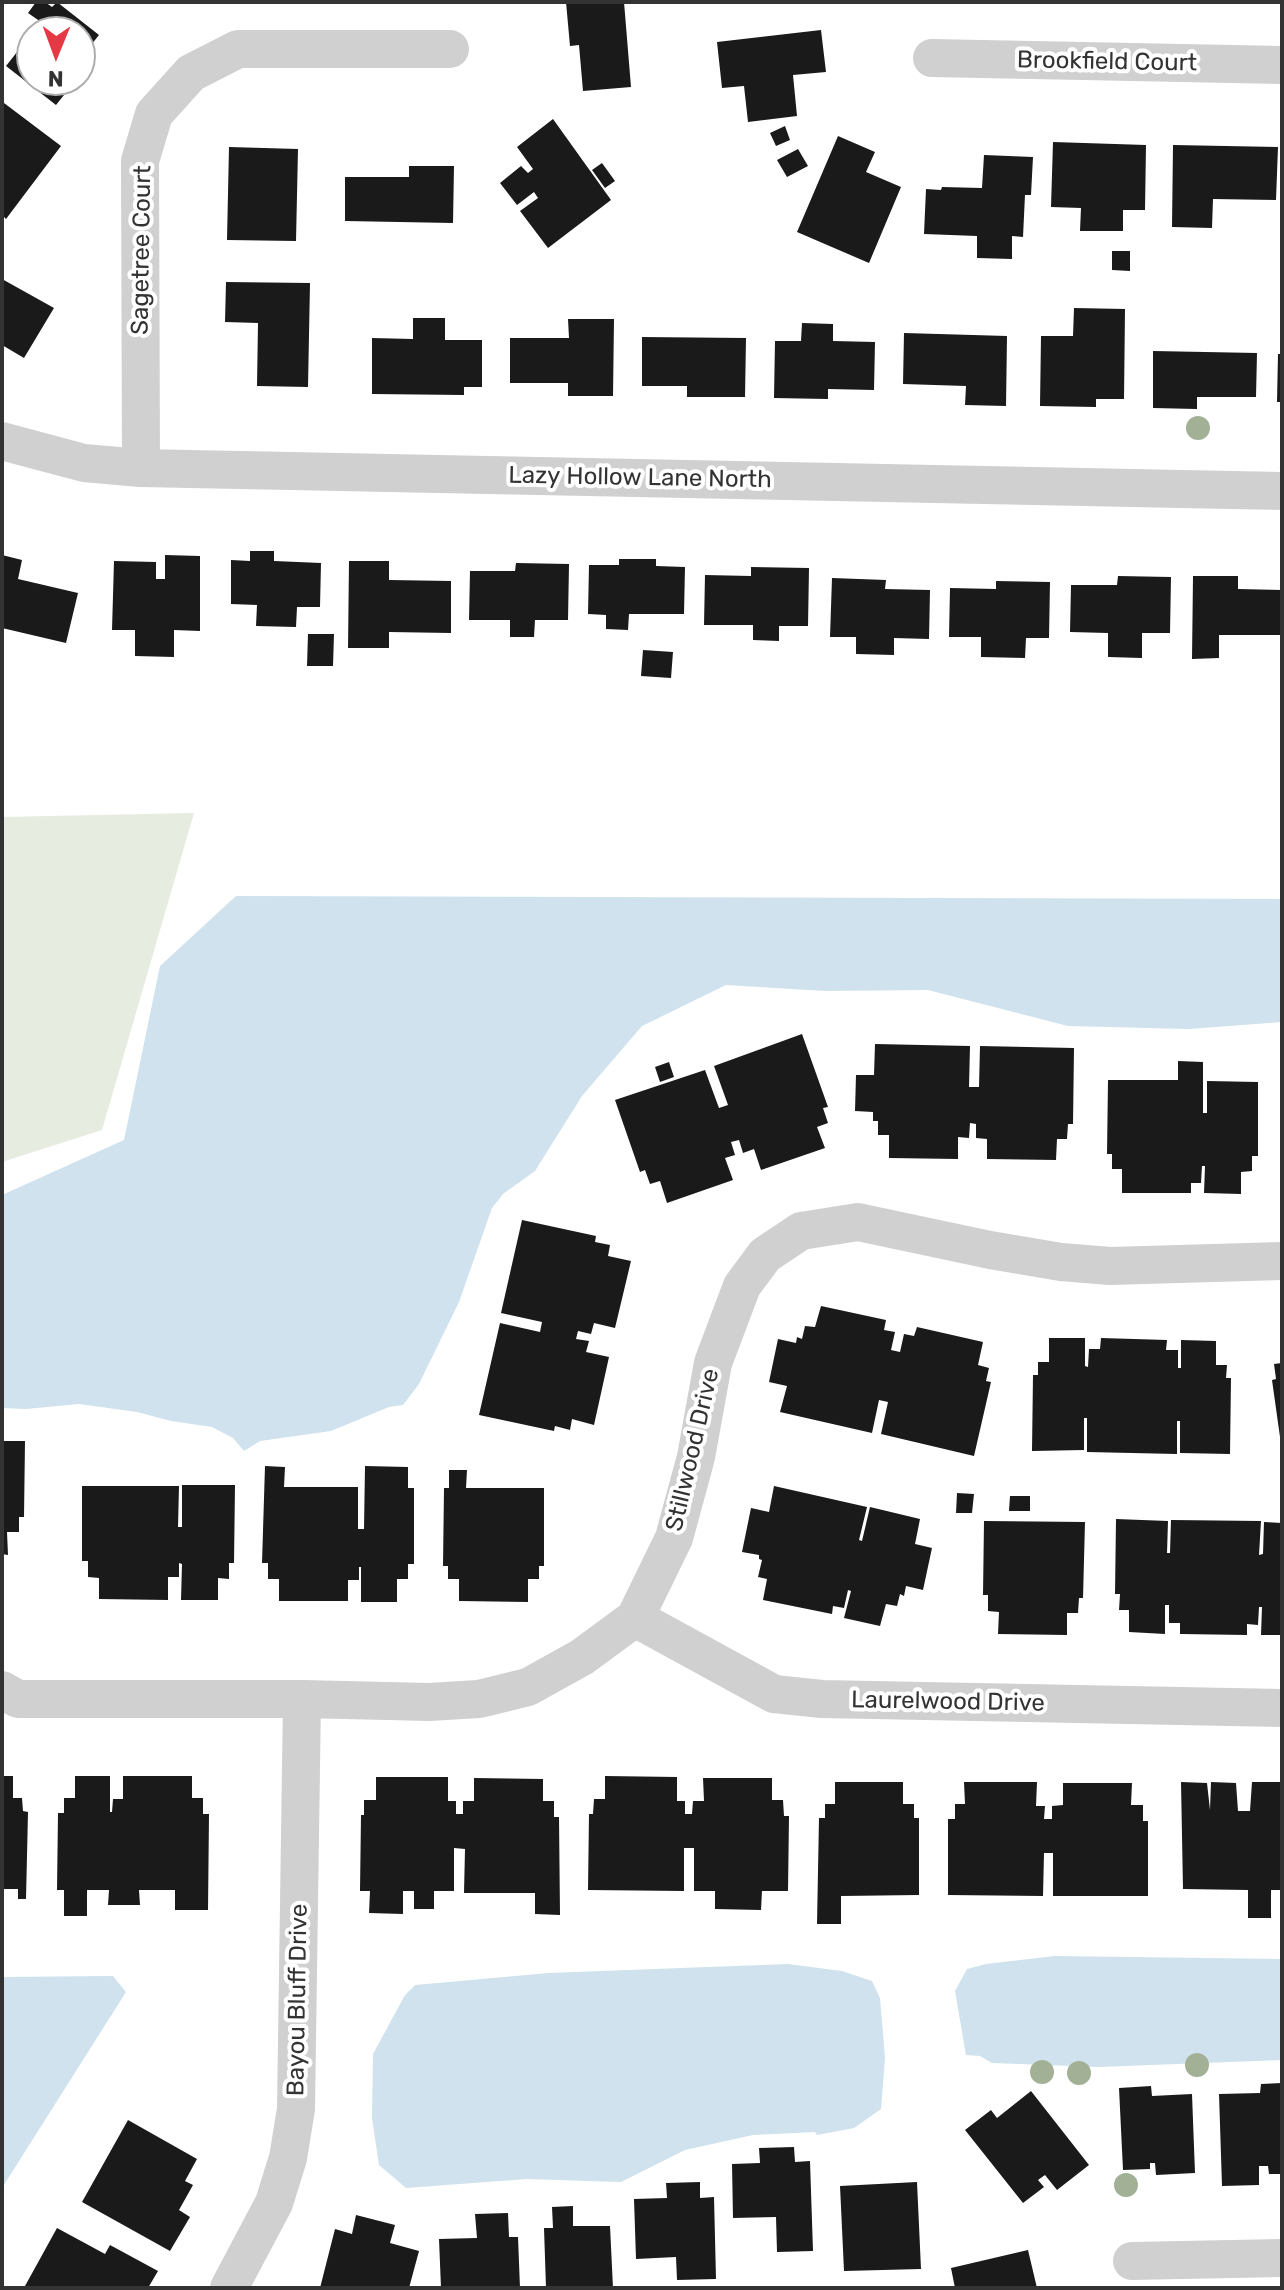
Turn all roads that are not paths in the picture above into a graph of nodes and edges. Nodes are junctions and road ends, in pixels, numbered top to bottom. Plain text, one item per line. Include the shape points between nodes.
1 (450, 49) dead end
2 (932, 58) dead end
3 (1282, 65) edge
4 (2, 441) edge
5 (141, 468) junction
6 (1282, 491) edge
7 (1282, 1261) edge
8 (635, 1618) junction
9 (2, 1690) edge
10 (302, 1699) junction
11 (1282, 1708) edge
12 (1282, 2258) edge
13 (1132, 2261) dead end
14 (229, 2288) edge

1 - 5 street, Sagetree Court via 238,49 191,73 154,114 140,161
2 - 3 street, Brookfield Court
4 - 5 street, Lazy Hollow Lane North via 84,463
5 - 6 street, Lazy Hollow Lane North
7 - 8 street, Stillwood Drive via 1110,1266 990,1250 858,1222 801,1231 765,1255 742,1286 713,1363 674,1538
8 - 10 street, Stillwood Drive via 582,1657 528,1687 479,1699
8 - 11 street, Laurelwood Drive via 774,1694
9 - 10 street, Stillwood Drive via 18,1699
10 - 14 street, Bayou Bluff Drive via 296,2109 274,2203
12 - 13 street

